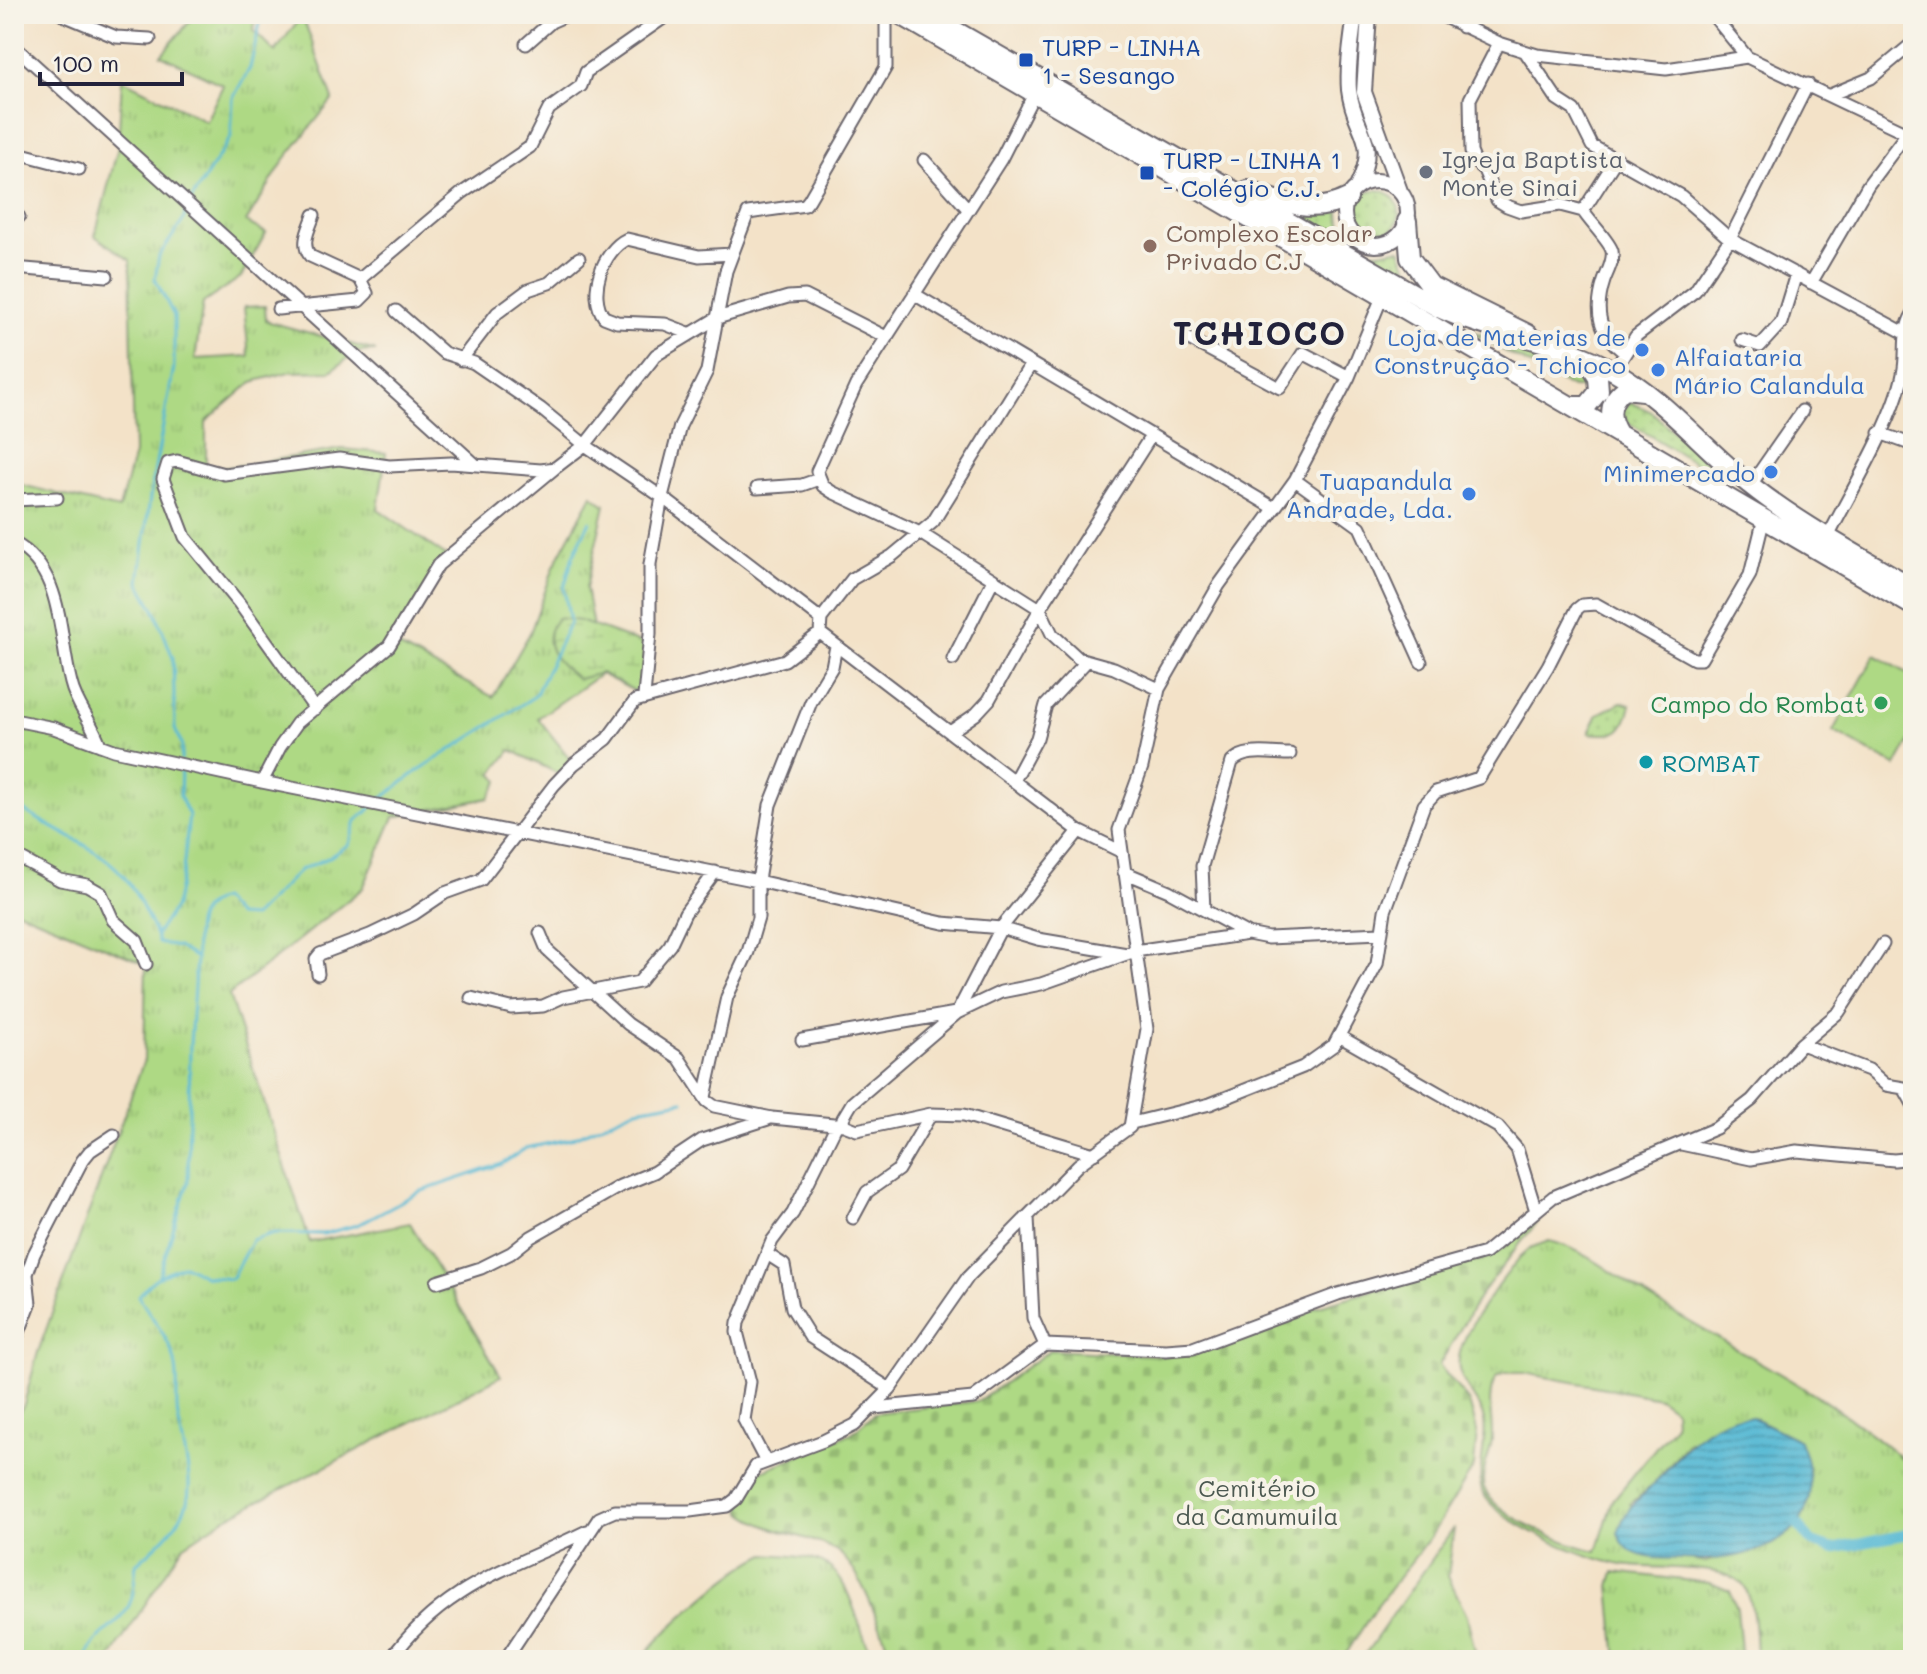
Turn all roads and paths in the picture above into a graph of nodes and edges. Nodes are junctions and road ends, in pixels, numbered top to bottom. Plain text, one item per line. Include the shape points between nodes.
1 (61, 14) edge
2 (569, 14) edge
3 (669, 14) edge
4 (886, 14) edge
5 (899, 14) edge
6 (926, 14) edge
7 (1355, 14) edge
8 (1369, 14) edge
9 (1438, 14) edge
10 (1470, 14) edge
11 (1712, 14) edge
12 (1907, 14) edge
13 (1913, 18) edge
14 (1462, 27) junction
15 (150, 39) dead end
16 (1499, 43) junction
17 (1913, 43) edge
18 (526, 44) dead end
19 (14, 46) edge
20 (1526, 53) junction
21 (1747, 57) junction
22 (1808, 84) junction
23 (1034, 94) junction
24 (1830, 95) junction
25 (1910, 134) edge
26 (14, 152) edge
27 (1617, 158) junction
28 (924, 160) dead end
29 (79, 169) dead end
30 (1200, 173) junction
31 (1352, 193) junction
32 (1403, 198) junction
33 (968, 209) junction
34 (1583, 211) junction
35 (314, 215) dead end
36 (1407, 221) junction
37 (1730, 239) junction
38 (732, 254) junction
39 (579, 258) dead end
40 (14, 268) edge
41 (1796, 274) junction
42 (107, 276) dead end
43 (360, 279) junction
44 (1811, 283) junction
45 (914, 294) junction
46 (1382, 297) junction
47 (301, 307) junction
48 (278, 309) dead end
49 (396, 311) dead end
50 (1913, 314) edge
51 (717, 318) junction
52 (1905, 333) junction
53 (691, 334) junction
54 (884, 336) junction
55 (1185, 337) dead end
56 (1742, 340) dead end
57 (1544, 344) junction
58 (1624, 352) junction
59 (1585, 357) junction
60 (461, 360) junction
61 (1031, 364) junction
62 (1614, 371) junction
63 (1349, 377) junction
64 (1643, 391) junction
65 (1571, 406) junction
66 (1802, 411) dead end
67 (1618, 433) junction
68 (1880, 433) junction
69 (1151, 436) junction
70 (585, 445) junction
71 (1913, 445) edge
72 (476, 465) junction
73 (555, 468) junction
74 (819, 479) junction
75 (1295, 480) junction
76 (1750, 486) junction
77 (757, 488) dead end
78 (662, 497) junction
79 (57, 498) dead end
80 (14, 500) edge
81 (1274, 508) junction
82 (1764, 518) junction
83 (920, 533) junction
84 (1828, 537) junction
85 (14, 543) edge
86 (992, 582) junction
87 (1913, 588) edge
88 (1913, 606) edge
89 (1040, 609) junction
90 (821, 619) junction
91 (820, 633) junction
92 (836, 646) junction
93 (953, 659) dead end
94 (1086, 662) junction
95 (1421, 662) dead end
96 (1159, 689) junction
97 (644, 696) junction
98 (315, 709) junction
99 (14, 720) edge
100 (950, 732) junction
101 (100, 745) junction
102 (1290, 754) dead end
103 (1015, 779) junction
104 (262, 782) junction
105 (1079, 831) junction
106 (520, 833) junction
107 (1120, 851) junction
108 (14, 855) edge
109 (715, 872) junction
110 (1124, 872) junction
111 (758, 881) junction
112 (1204, 910) junction
113 (1001, 928) junction
114 (540, 933) dead end
115 (1381, 933) junction
116 (1248, 934) junction
117 (1883, 944) dead end
118 (1131, 952) junction
119 (146, 964) dead end
120 (318, 974) dead end
121 (593, 990) junction
122 (471, 998) dead end
123 (957, 1013) junction
124 (1339, 1036) junction
125 (802, 1040) dead end
126 (1801, 1044) junction
127 (705, 1098) junction
128 (1913, 1104) edge
129 (931, 1114) junction
130 (772, 1118) junction
131 (1132, 1123) junction
132 (840, 1124) junction
133 (114, 1135) dead end
134 (1681, 1144) junction
135 (1094, 1154) junction
136 (1913, 1158) edge
137 (1536, 1211) junction
138 (1028, 1217) junction
139 (853, 1218) dead end
140 (767, 1254) junction
141 (437, 1282) dead end
142 (14, 1345) edge
143 (1045, 1345) junction
144 (890, 1389) junction
145 (874, 1408) junction
146 (766, 1462) junction
147 (587, 1530) junction
148 (390, 1660) edge
149 (505, 1660) edge

1 - 15 street via 116,37
2 - 18 street
3 - 43 street via 586,72 581,86 549,109 530,147 462,193
4 - 38 street via 886,67 809,200 805,205 748,213
5 - 23 main road
6 - 30 main road
7 - 31 street via 1349,89 1368,151
8 - 32 street via 1364,92
9 - 14 street
10 - 14 street
11 - 21 street
12 - 13 street
14 - 16 street
16 - 20 street
16 - 34 street via 1470,99 1475,162 1497,200 1507,206 1521,211 1560,205
17 - 24 street via 1871,78
19 - 47 street
20 - 21 street via 1666,69
20 - 27 street via 1557,99 1574,110 1588,141
21 - 22 street
22 - 24 street
22 - 37 street
23 - 33 street
23 - 46 main road
24 - 25 street
25 - 44 street via 1868,185
26 - 29 street
27 - 34 street
27 - 37 street via 1681,196
28 - 33 street
30 - 31 main road via 1304,208 1324,208
30 - 57 main road via 1437,307
31 - 32 street via 1383,182
31 - 36 street via 1344,210 1347,227 1364,243 1393,240
32 - 36 street
33 - 45 street
34 - 58 street via 1612,249 1600,296 1602,330
35 - 43 street via 305,243 310,256
36 - 57 main road via 1410,258 1431,286
37 - 41 street
37 - 58 street via 1695,291 1636,336
38 - 51 street
38 - 53 street via 699,256 627,239 600,274 600,311 609,320 665,324
39 - 60 street via 549,283 528,290 497,313
40 - 42 street
41 - 44 street
41 - 56 street via 1778,329 1760,346
43 - 47 street via 367,293 359,301
44 - 52 street
45 - 54 street
45 - 61 street
46 - 63 street
46 - 65 main road
47 - 48 street
47 - 72 street
49 - 60 street via 431,344
50 - 52 street
51 - 53 street
51 - 54 street via 805,296
51 - 78 street via 707,371 680,426
52 - 68 street via 1903,374
53 - 70 street via 656,355
54 - 74 street via 856,385 817,471
55 - 63 street via 1280,388 1303,353
57 - 59 main road
58 - 62 street
59 - 62 main road
59 - 65 main road via 1598,377 1599,391 1587,406
60 - 70 street via 474,363
61 - 69 street
61 - 83 street via 933,522
62 - 64 main road
63 - 75 street
64 - 67 main road via 1625,389 1614,400 1611,416
64 - 76 main road
65 - 67 main road
66 - 76 street
67 - 82 main road
68 - 71 street
68 - 84 street
69 - 81 street
69 - 89 street
70 - 73 street
70 - 78 street
72 - 73 street
72 - 98 street via 389,466 339,459 224,474 168,463 163,479 185,537
73 - 98 street via 446,556 389,646
74 - 77 street
74 - 83 street via 832,492
75 - 81 street
75 - 95 street via 1360,527
76 - 84 main road
78 - 90 street
78 - 97 street via 650,564
79 - 80 street
81 - 96 street via 1219,585
82 - 88 main road
82 - 115 street via 1750,575 1701,659 1596,604 1577,609 1479,778 1436,792 1424,805
83 - 86 street
83 - 90 street via 852,579
84 - 87 main road
85 - 101 street via 36,559 49,579 71,686
86 - 89 street
86 - 93 street
89 - 94 street via 1052,634
89 - 100 street via 983,708
90 - 91 street
91 - 92 street
91 - 97 street via 776,663
92 - 100 street
92 - 111 street via 832,667 811,702 770,805
94 - 96 street via 1114,668
94 - 103 street via 1046,705
96 - 107 street via 1145,755 1119,830
97 - 106 street via 600,745 574,764
98 - 104 street via 297,723
99 - 101 street
100 - 103 street
101 - 104 street
102 - 112 street via 1247,754 1232,762 1202,866
103 - 105 street
104 - 106 street
105 - 107 street
105 - 113 street
106 - 109 street
106 - 120 street via 481,880 320,954
107 - 110 street
108 - 119 street via 60,880 101,893 113,920 137,941
109 - 111 street
109 - 121 street via 685,913 670,945 639,982
110 - 112 street
110 - 118 street
111 - 113 street via 943,923
111 - 127 street via 756,926 727,997
112 - 116 street
113 - 118 street via 1038,939
113 - 123 street
114 - 121 street via 547,950
115 - 116 street via 1320,938
115 - 124 street via 1377,964
116 - 118 street
117 - 126 street via 1839,1012
118 - 123 street via 1041,984 1001,992
118 - 131 street via 1147,1029
121 - 122 street via 543,1006 511,1008
121 - 127 street via 628,1024 679,1058
123 - 125 street
123 - 132 street via 852,1103
124 - 131 street via 1328,1051 1303,1067 1210,1104
124 - 137 street via 1498,1127 1517,1149
126 - 128 street via 1869,1070 1886,1085 1904,1088
126 - 134 street via 1752,1100 1716,1128
127 - 130 street via 723,1109
129 - 132 street via 857,1130
129 - 135 street via 982,1119
129 - 139 street via 898,1170 867,1192
130 - 132 street
130 - 141 street via 702,1140 511,1253
131 - 135 street
132 - 140 street
133 - 142 street via 82,1161 34,1254 27,1274 30,1304
134 - 136 street via 1751,1159 1797,1151
134 - 137 street via 1580,1185
135 - 138 street
137 - 143 street via 1485,1253 1324,1298 1193,1348
138 - 143 street via 1033,1318
138 - 144 street via 962,1284
140 - 144 street via 784,1265 792,1308 810,1337
140 - 146 street via 737,1332 750,1382 744,1420
143 - 145 street via 973,1398
144 - 145 street
145 - 146 street via 855,1425
146 - 147 street via 747,1475 727,1506 615,1511
147 - 148 street via 501,1568 439,1607
147 - 149 street

